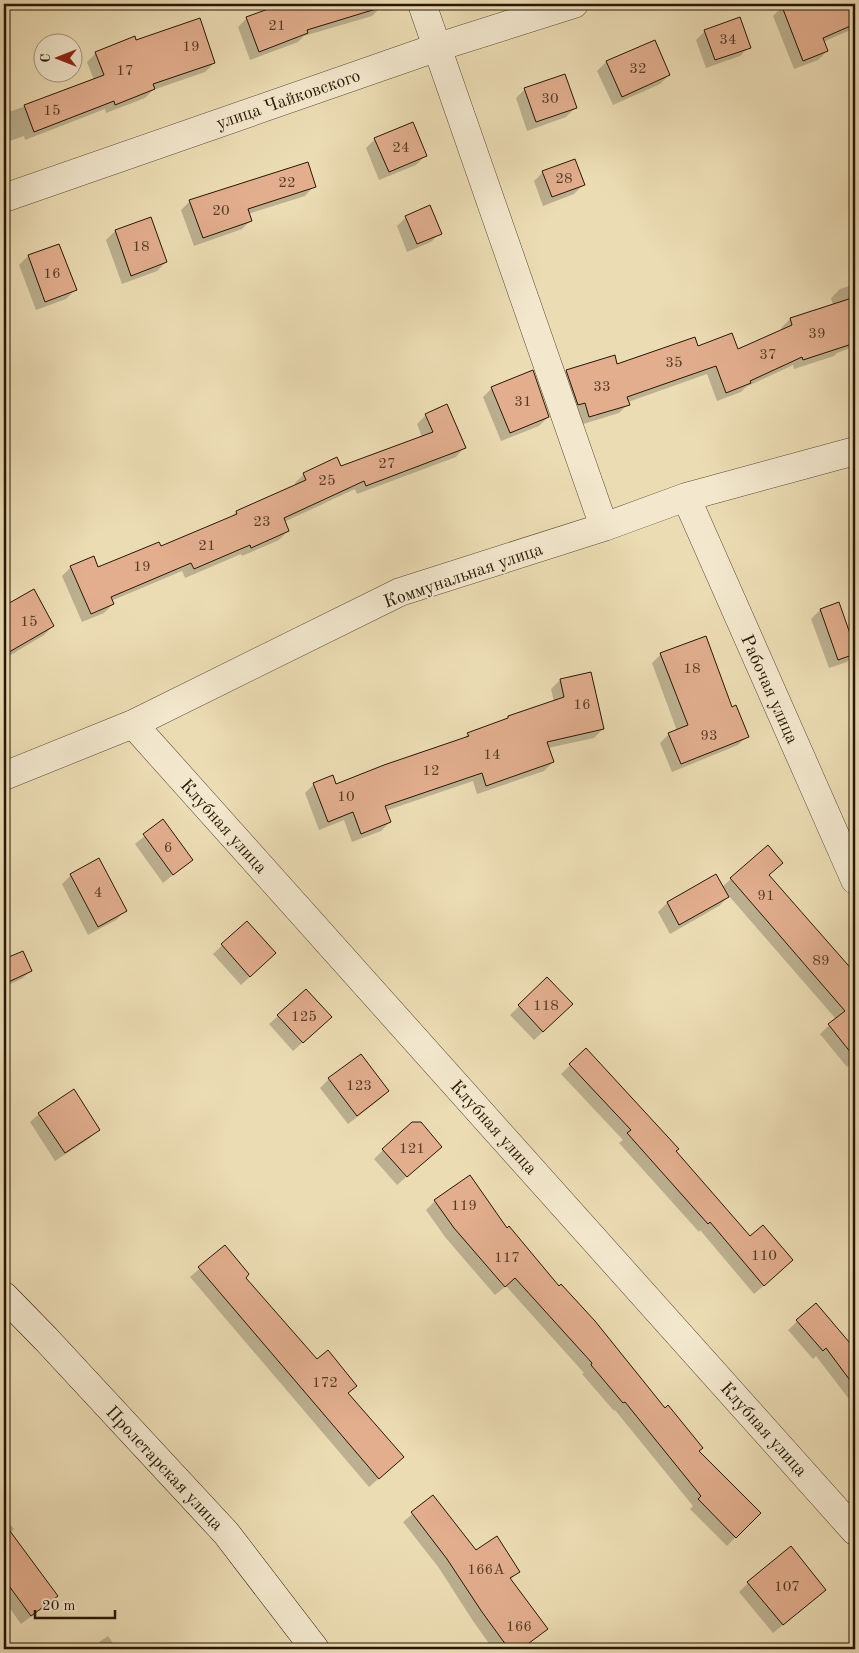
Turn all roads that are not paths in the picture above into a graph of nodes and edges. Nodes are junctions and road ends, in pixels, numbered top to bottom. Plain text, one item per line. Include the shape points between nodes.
1 (422, 4) edge
2 (574, 4) edge
3 (438, 47) junction
4 (4, 198) edge
5 (855, 451) edge
6 (686, 497) junction
7 (604, 527) junction
8 (133, 724) junction
9 (4, 776) edge
10 (855, 880) edge
11 (4, 1296) edge
12 (855, 1531) edge
13 (315, 1649) edge

1 - 3 street
2 - 3 street, улица Чайковского
3 - 4 street, улица Чайковского
3 - 7 street
5 - 6 street, Коммунальная улица
6 - 7 street, Коммунальная улица
6 - 10 street, Рабочая улица
7 - 8 street, Коммунальная улица via 400,592
8 - 9 street, Коммунальная улица
8 - 12 street, Клубная улица
11 - 13 street, Пролетарская улица via 226,1534

